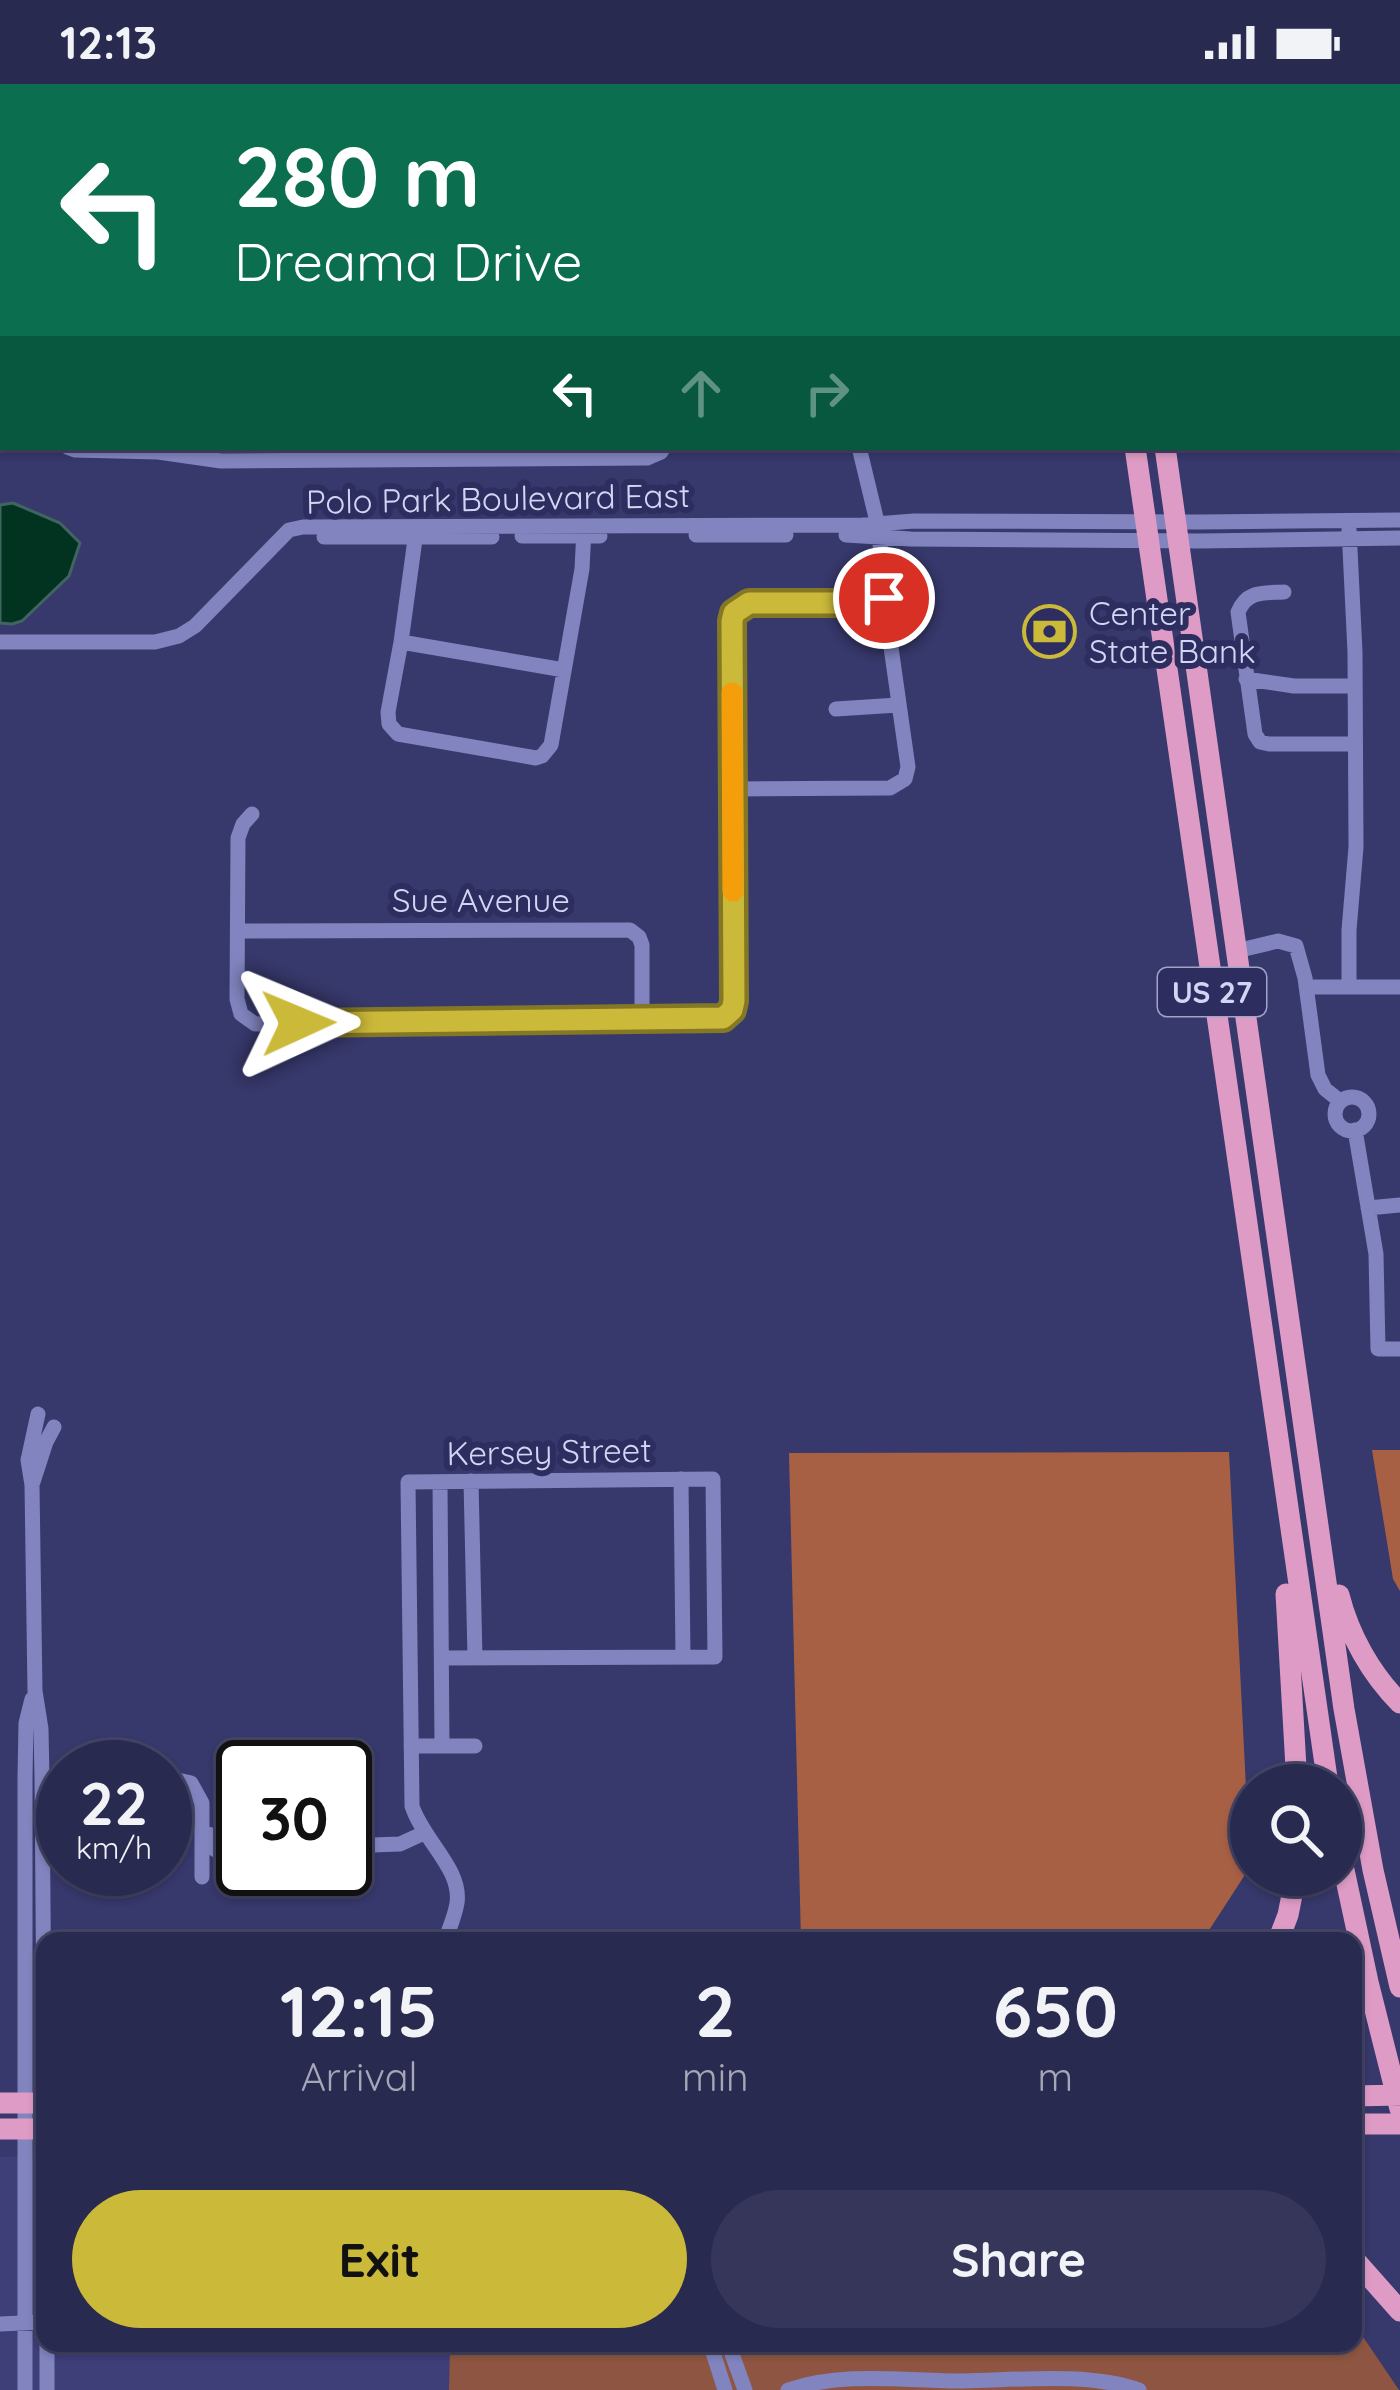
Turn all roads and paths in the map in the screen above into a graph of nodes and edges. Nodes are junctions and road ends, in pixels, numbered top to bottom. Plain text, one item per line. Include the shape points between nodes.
1 (75, 450) edge
2 (663, 450) edge
3 (860, 450) edge
4 (1135, 450) edge
5 (1165, 450) edge
6 (438, 453) edge
7 (1349, 520) junction
8 (1400, 520) edge
9 (1268, 521) junction
10 (878, 529) junction
11 (416, 531) junction
12 (584, 531) junction
13 (1147, 531) junction
14 (1177, 531) junction
15 (1350, 538) junction
16 (1400, 538) edge
17 (1269, 540) junction
18 (1284, 592) dead end
19 (884, 598) junction
20 (0, 642) edge
21 (401, 642) junction
22 (564, 670) junction
23 (1246, 679) junction
24 (1355, 686) junction
25 (898, 705) junction
26 (836, 709) dead end
27 (1355, 744) junction
28 (733, 789) junction
29 (252, 814) dead end
30 (238, 931) junction
31 (1236, 951) junction
32 (1306, 986) junction
33 (1349, 987) junction
34 (1400, 987) edge
35 (643, 1020) junction
36 (1340, 1101) junction
37 (1355, 1130) junction
38 (1400, 1205) edge
39 (1368, 1208) junction
40 (1400, 1349) edge
41 (38, 1414) dead end
42 (1304, 1424) junction
43 (54, 1427) dead end
44 (1279, 1462) junction
45 (681, 1479) junction
46 (440, 1481) junction
47 (471, 1481) junction
48 (32, 1485) junction
49 (442, 1658) junction
50 (475, 1658) junction
51 (683, 1658) junction
52 (1400, 1703) edge
53 (411, 1746) junction
54 (442, 1746) junction
55 (475, 1746) dead end
56 (1296, 1764) edge
57 (1325, 1764) edge
58 (34, 1778) joint
59 (192, 1786) edge
60 (203, 1832) junction
61 (424, 1833) junction
62 (216, 1837) edge
63 (372, 1845) edge
64 (216, 1852) edge
65 (202, 1877) dead end
66 (1292, 1896) edge
67 (1350, 1896) edge
68 (448, 1932) edge
69 (1281, 1932) edge
70 (1358, 1932) edge
71 (1362, 1948) edge
72 (1400, 1987) edge
73 (35, 2007) edge
74 (36, 2039) edge
75 (1362, 2096) edge
76 (1400, 2096) edge
77 (0, 2103) edge
78 (36, 2103) edge
79 (1400, 2109) edge
80 (1362, 2124) edge
81 (1400, 2124) edge
82 (0, 2129) edge
83 (36, 2129) edge
84 (36, 2148) edge
85 (24, 2264) junction
86 (36, 2264) edge
87 (1362, 2268) edge
88 (1400, 2311) edge
89 (25, 2322) junction
90 (36, 2322) edge
91 (0, 2324) edge
92 (47, 2352) edge
93 (713, 2352) edge
94 (731, 2352) edge
95 (952, 2385) edge
96 (25, 2390) edge
97 (47, 2390) edge
98 (725, 2390) edge
99 (746, 2390) edge
100 (788, 2390) edge
101 (1139, 2390) edge

1 - 6 street via 221,461
2 - 6 street via 647,458
3 - 10 street
4 - 13 highway, US 27
5 - 14 highway, US 27
7 - 8 street
7 - 9 street
7 - 15 street
9 - 14 street
9 - 17 street
10 - 12 street, Polo Park Boulevard East
10 - 13 street, Polo Park Boulevard East
10 - 19 street
11 - 12 street, Polo Park Boulevard East
11 - 20 street, Polo Park Boulevard East via 289,530 179,636
11 - 21 street
12 - 22 street
13 - 14 street, Polo Park Boulevard East
13 - 44 highway, US 27
14 - 17 street
14 - 31 highway, US 27
15 - 16 street
15 - 17 street
15 - 24 street
18 - 23 street via 1252,594 1240,608
19 - 25 street
19 - 28 street via 749,603 734,613
21 - 22 street
21 - 22 street via 388,712 394,731 529,758 551,746
23 - 24 street
23 - 27 street via 1260,742
24 - 27 street
25 - 26 street
25 - 28 street via 908,767 890,788
27 - 33 street
28 - 35 street via 732,1010 723,1018
29 - 30 street via 238,838
30 - 35 street, Sue Avenue via 630,930 642,945
30 - 35 street via 238,1008 255,1024
31 - 32 street via 1286,941 1296,946
31 - 42 highway, US 27
32 - 33 street
32 - 36 street via 1318,1075
33 - 34 street
36 - 37 street via 1336,1122
36 - 37 street via 1365,1103 1368,1120
37 - 39 street
38 - 39 street
39 - 40 street via 1378,1349
41 - 48 street via 28,1460
42 - 52 highway via 1342,1608
42 - 72 highway, US 27 via 1353,1762
43 - 48 street
44 - 56 highway
44 - 57 highway, US 27
45 - 47 street, Kersey Street
45 - 51 street
45 - 51 street, Kersey Street via 713,1479 714,1546 715,1658
46 - 47 street, Kersey Street
46 - 49 street
46 - 53 street, Kersey Street via 408,1482
47 - 50 street
48 - 58 street via 40,1729
49 - 50 street
49 - 54 street
50 - 51 street
53 - 54 street
53 - 61 street, Kersey Street via 412,1806
54 - 55 street
58 - 73 street
59 - 60 street
60 - 62 street
60 - 64 street
60 - 65 street
61 - 63 street
61 - 68 street, Kersey Street via 458,1888
66 - 69 highway
67 - 70 highway
71 - 79 highway
73 - 74 street
75 - 76 highway
77 - 78 highway
80 - 81 highway
82 - 83 highway
84 - 85 street
85 - 86 street
85 - 89 street
87 - 88 highway
89 - 90 street
89 - 91 street
89 - 96 street
92 - 97 street
93 - 98 street
94 - 99 street
95 - 100 street via 850,2378
95 - 101 street via 1089,2380

